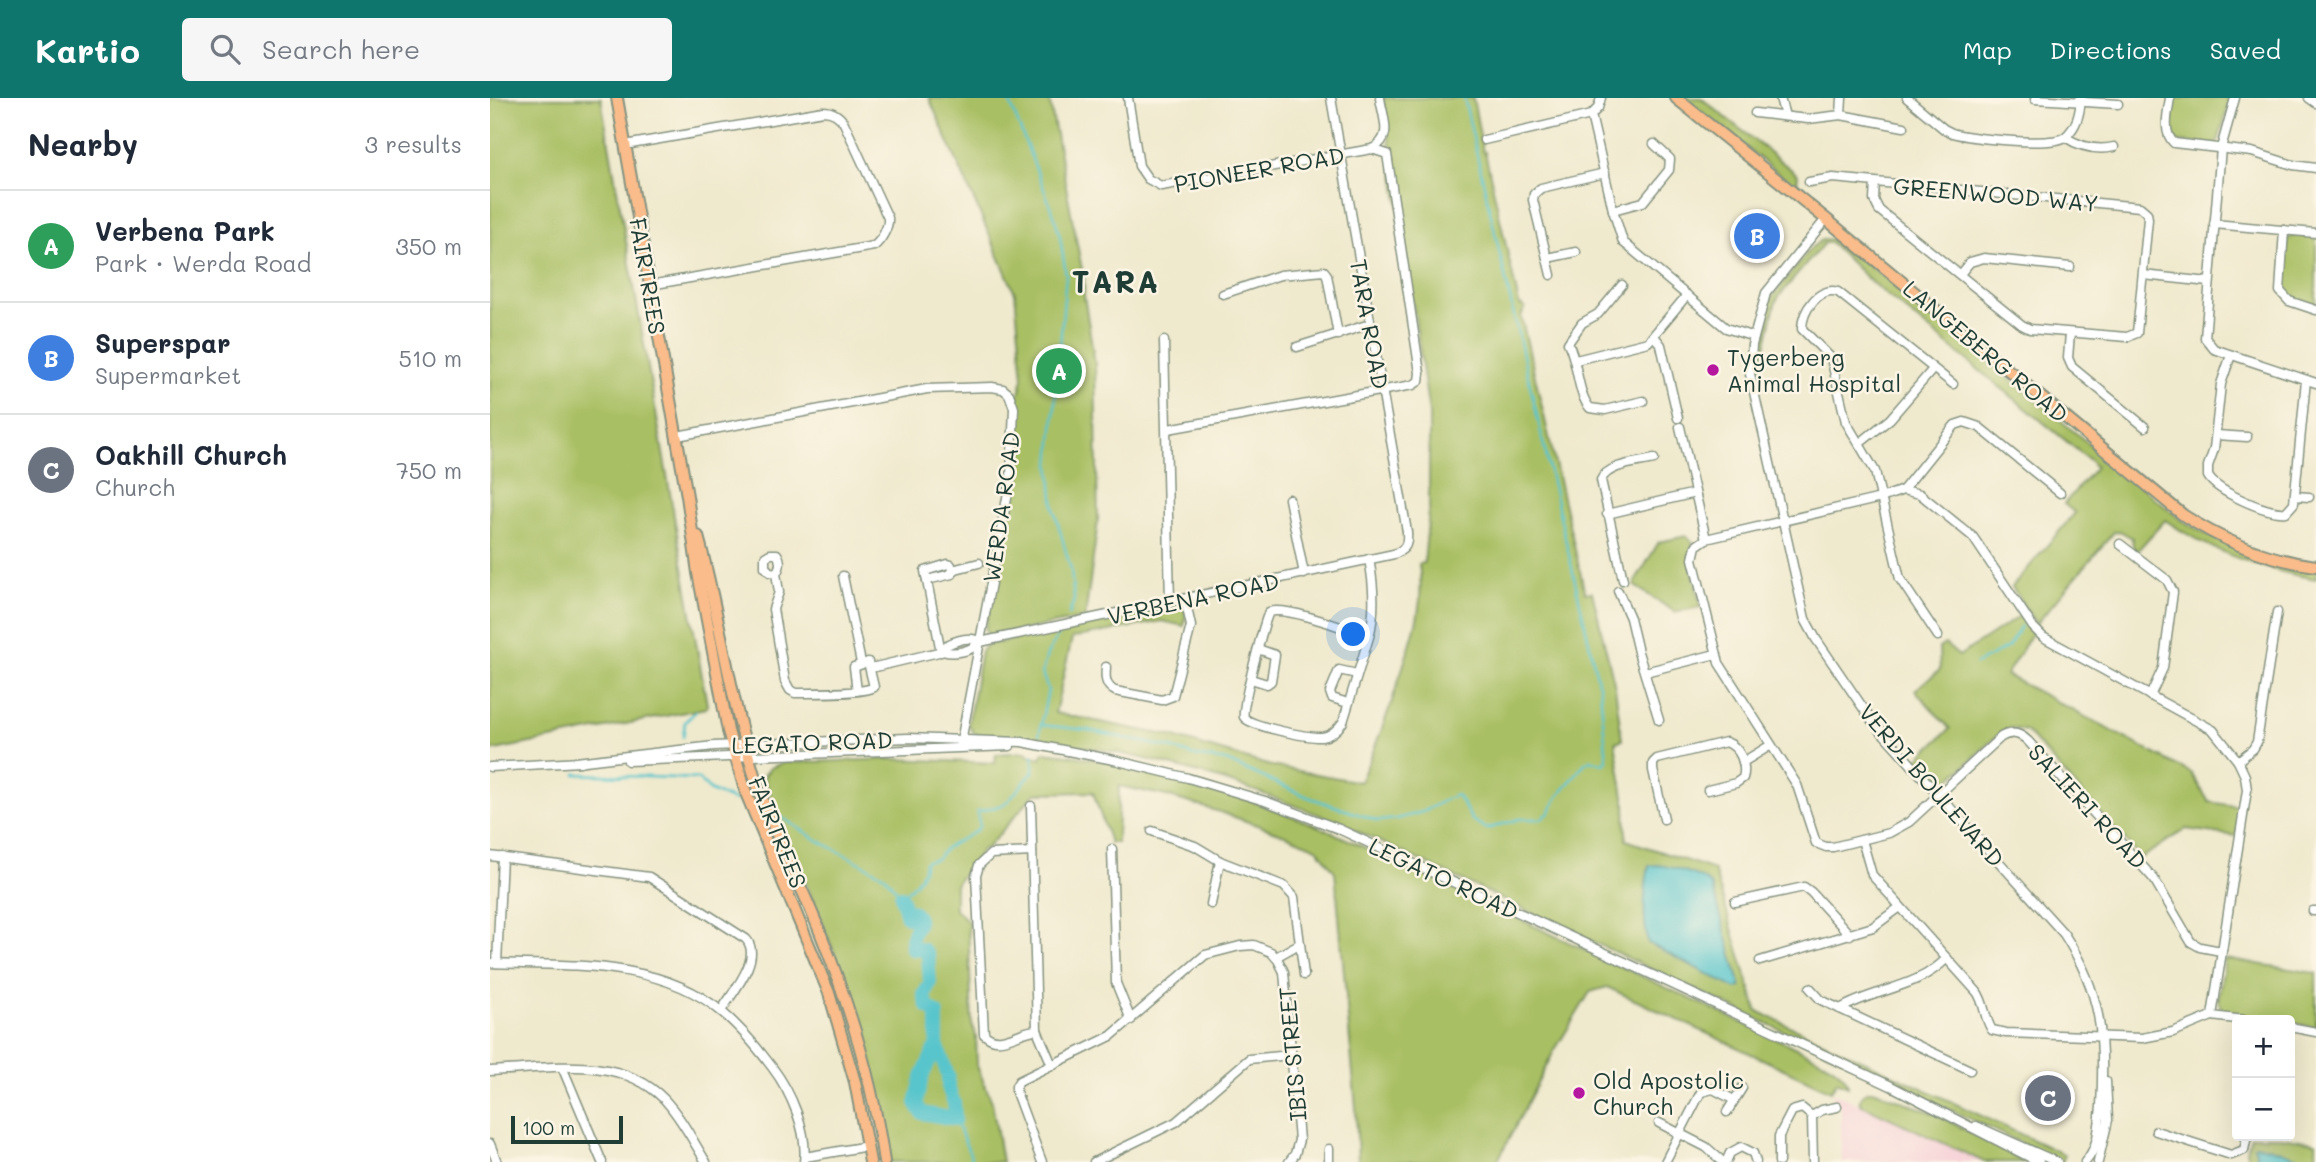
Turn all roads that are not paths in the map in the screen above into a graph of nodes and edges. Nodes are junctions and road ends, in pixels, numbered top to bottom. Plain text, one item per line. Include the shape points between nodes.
1 (617, 98) edge
2 (1128, 98) edge
3 (1331, 98) edge
4 (1380, 98) edge
5 (1601, 98) edge
6 (1676, 98) edge
7 (1780, 98) edge
8 (1842, 98) edge
9 (2170, 98) edge
10 (2235, 98) edge
11 (2309, 98) edge
12 (1910, 99) edge
13 (2035, 99) edge
14 (2081, 100) edge
15 (2316, 103) edge
16 (2118, 104) dead end
17 (1755, 113) dead end
18 (1591, 115) junction
19 (1840, 115) junction
20 (1785, 116) junction
21 (1904, 127) dead end
22 (2065, 137) junction
23 (1484, 140) dead end
24 (1654, 144) dead end
25 (625, 145) junction
26 (2114, 148) dead end
27 (2221, 148) junction
28 (1372, 149) junction
29 (1341, 154) junction
30 (2316, 167) edge
31 (1605, 173) junction
32 (1809, 182) dead end
33 (1875, 183) junction
34 (1613, 210) junction
35 (1826, 219) junction
36 (2214, 224) junction
37 (2284, 230) junction
38 (2316, 233) edge
39 (1576, 252) dead end
40 (1547, 258) junction
41 (2070, 267) dead end
42 (1959, 274) junction
43 (1551, 275) dead end
44 (2143, 275) junction
45 (2209, 282) junction
46 (650, 285) junction
47 (1622, 285) dead end
48 (1223, 294) dead end
49 (1687, 295) junction
50 (2316, 310) edge
51 (1370, 324) junction
52 (2070, 333) junction
53 (1338, 335) junction
54 (1654, 335) junction
55 (1754, 337) junction
56 (1164, 341) dead end
57 (1297, 347) dead end
58 (2231, 355) junction
59 (1576, 360) junction
60 (1933, 369) junction
61 (2306, 380) junction
62 (2316, 383) edge
63 (1953, 384) dead end
64 (1381, 390) junction
65 (1643, 401) dead end
66 (2145, 427) dead end
67 (1168, 429) junction
68 (2216, 435) junction
69 (677, 436) junction
70 (2247, 437) dead end
71 (1860, 443) junction
72 (1654, 459) dead end
73 (1916, 474) junction
74 (1903, 490) junction
75 (1695, 493) junction
76 (2060, 493) dead end
77 (1920, 494) junction
78 (687, 496) junction
79 (2295, 496) junction
80 (2309, 497) dead end
81 (1881, 498) junction
82 (1289, 499) dead end
83 (1607, 514) junction
84 (1782, 521) junction
85 (1706, 538) junction
86 (2120, 544) dead end
87 (1404, 549) joint
88 (1369, 559) junction
89 (979, 563) dead end
90 (2316, 566) edge
91 (776, 573) dead end
92 (1304, 574) junction
93 (843, 576) dead end
94 (1623, 580) dead end
95 (1618, 591) dead end
96 (1185, 599) junction
97 (1170, 603) junction
98 (2277, 612) dead end
99 (1938, 636) dead end
100 (1369, 637) junction
101 (980, 642) junction
102 (1258, 649) junction
103 (942, 652) junction
104 (1716, 654) junction
105 (861, 663) junction
106 (1106, 667) dead end
107 (871, 668) junction
108 (1645, 672) junction
109 (1357, 674) junction
110 (1251, 679) junction
111 (857, 691) junction
112 (2151, 696) junction
113 (1348, 703) junction
114 (1659, 720) dead end
115 (961, 742) junction
116 (745, 744) junction
117 (732, 745) junction
118 (1770, 745) junction
119 (735, 758) junction
120 (749, 758) junction
121 (2238, 761) junction
122 (576, 762) junction
123 (1743, 762) junction
124 (490, 767) edge
125 (1708, 790) dead end
126 (1938, 794) junction
127 (1031, 806) dead end
128 (1664, 819) dead end
129 (1152, 831) dead end
130 (1862, 840) junction
131 (1112, 849) dead end
132 (1032, 852) junction
133 (490, 856) edge
134 (502, 857) junction
135 (1220, 861) junction
136 (1735, 902) dead end
137 (1211, 904) dead end
138 (1899, 907) junction
139 (1850, 935) junction
140 (1299, 944) junction
141 (2221, 951) junction
142 (1276, 957) junction
143 (1947, 958) junction
144 (1760, 961) dead end
145 (494, 963) edge
146 (1304, 975) dead end
147 (1810, 988) dead end
148 (1840, 1009) junction
149 (721, 1011) junction
150 (2212, 1016) junction
151 (2232, 1018) edge
152 (1131, 1020) junction
153 (2295, 1028) edge
154 (1037, 1030) junction
155 (2316, 1032) edge
156 (2102, 1037) junction
157 (1291, 1055) junction
158 (1052, 1065) junction
159 (563, 1069) junction
160 (1970, 1069) dead end
161 (2104, 1071) junction
162 (490, 1072) edge
163 (1742, 1088) dead end
164 (1734, 1100) junction
165 (1837, 1107) dead end
166 (1727, 1112) dead end
167 (1812, 1116) junction
168 (1659, 1123) dead end
169 (1970, 1125) junction
170 (2156, 1131) dead end
171 (1680, 1134) junction
172 (2246, 1141) edge
173 (490, 1144) edge
174 (868, 1146) junction
175 (1706, 1147) junction
176 (1329, 1149) dead end
177 (1732, 1150) junction
178 (2020, 1154) junction
179 (805, 1159) edge
180 (497, 1162) edge
181 (602, 1162) edge
182 (706, 1162) edge
183 (870, 1162) edge
184 (884, 1162) edge
185 (1042, 1162) edge
186 (1094, 1162) edge
187 (1289, 1162) edge
188 (1329, 1162) edge
189 (1665, 1162) edge
190 (1725, 1162) edge
191 (1756, 1162) edge
192 (1779, 1162) edge
193 (1813, 1162) edge
194 (2030, 1162) edge
195 (2039, 1162) edge
196 (2057, 1162) edge
197 (2085, 1162) edge
198 (2098, 1162) edge

1 - 25 main road, FAIRTREES
2 - 29 street, PIONEER ROAD via 1139,166 1148,179 1161,186
3 - 29 street, TARA ROAD
4 - 28 street via 1386,136
5 - 18 street
6 - 35 main road, LANGEBERG ROAD
7 - 20 street
8 - 19 street
9 - 27 street via 2167,132 2171,141
10 - 27 street
11 - 15 street
12 - 22 street via 1944,129 1958,135 2041,142
13 - 14 street
14 - 16 street
14 - 22 street via 2076,124
17 - 20 street
18 - 23 street
18 - 31 street
19 - 20 street via 1818,119
19 - 21 street
22 - 26 street via 2087,147
24 - 34 street via 1670,159 1669,170 1641,203
25 - 46 main road, FAIRTREES
25 - 46 street via 830,111 844,123 888,218 874,246
27 - 30 street
27 - 36 street
28 - 29 street, PIONEER ROAD
28 - 64 street via 1389,156 1420,373 1413,385
29 - 51 street, TARA ROAD
31 - 34 street
31 - 40 street via 1541,188 1534,194
32 - 33 street via 1833,178
33 - 42 street, GREENWOOD WAY via 1879,210
33 - 44 street, GREENWOOD WAY via 2140,207 2148,216
34 - 49 street via 1627,245
35 - 55 street, VERDI BOULEVARD via 1766,293
35 - 90 main road, LANGEBERG ROAD via 2183,515 2256,552
36 - 37 street
36 - 45 street
37 - 38 street
37 - 50 street via 2280,291 2289,301
39 - 40 street
40 - 43 street
41 - 42 street via 1984,258 1970,262
42 - 52 street, GREENWOOD WAY via 2022,325
44 - 45 street
44 - 52 street, GREENWOOD WAY via 2139,327 2133,337
45 - 58 street via 2205,338 2212,348
46 - 69 main road, FAIRTREES
47 - 59 street via 1598,314 1568,339
48 - 53 street via 1280,275 1324,271
49 - 54 street
49 - 55 street via 1726,328
51 - 53 street
51 - 64 street, TARA ROAD
52 - 66 street via 2072,368
53 - 57 street
54 - 59 street via 1644,344
54 - 75 street via 1661,345
55 - 84 street, VERDI BOULEVARD via 1749,374
56 - 67 street
58 - 61 street
58 - 68 street via 2221,384
59 - 65 street via 1583,397 1590,408 1605,410
60 - 63 street
60 - 71 street via 1890,419
60 - 71 street via 1845,296 1832,290 1823,292 1803,315 1802,329 1831,358 1846,422
61 - 62 street
61 - 79 street
64 - 67 street
64 - 87 street, TARA ROAD via 1407,532
67 - 97 street
68 - 70 street
68 - 79 street via 2207,470 2211,482 2279,513 2291,509
69 - 78 main road, FAIRTREES
69 - 101 street, WERDA ROAD via 927,390 1003,390 1014,405 1012,465
71 - 81 street via 1873,465
72 - 83 street via 1604,474 1601,484
73 - 74 street
73 - 76 street via 1955,425 1969,422
73 - 77 street
74 - 77 street
74 - 81 street
75 - 83 street
75 - 85 street
77 - 112 street via 1978,542 2043,637
78 - 116 main road, FAIRTREES
78 - 117 main road, FAIRTREES
79 - 80 street
81 - 84 street
81 - 99 street via 1900,579
82 - 92 street
83 - 94 street
84 - 85 street
84 - 126 street, VERDI BOULEVARD via 1810,629 1872,721
85 - 104 street via 1693,555
86 - 112 street via 2167,580 2173,592 2163,668
87 - 88 street, VERBENA ROAD
88 - 92 street, VERBENA ROAD
88 - 100 street via 1374,600
89 - 103 street via 926,570
91 - 111 street via 779,592 773,609 788,688 795,694
92 - 96 street, VERBENA ROAD
93 - 105 street
95 - 108 street
96 - 97 street, VERBENA ROAD
96 - 106 street via 1191,626 1173,696 1162,700 1115,691 1105,681
97 - 101 street, VERBENA ROAD
98 - 121 street via 2257,744
100 - 102 street via 1274,610 1267,614
100 - 109 street
101 - 103 street, VERBENA ROAD via 972,648
101 - 115 street, WERDA ROAD
102 - 110 street
102 - 110 street via 1275,655 1271,681
103 - 107 street, VERBENA ROAD
104 - 108 street
104 - 118 street
105 - 107 street via 868,662
105 - 111 street via 854,667
107 - 111 street via 873,688
108 - 114 street
109 - 113 street
109 - 113 street via 1339,670 1330,692 1332,698
110 - 113 street via 1245,718 1281,731 1330,735 1342,722
112 - 121 street via 2213,730
115 - 116 street, LEGATO ROAD via 908,738
115 - 120 street, LEGATO ROAD
115 - 169 street, LEGATO ROAD via 1022,742 1188,778 1339,829
116 - 117 street, LEGATO ROAD
116 - 120 main road, FAIRTREES
117 - 119 main road, FAIRTREES
117 - 122 street, LEGATO ROAD
118 - 123 street
118 - 130 street via 1799,790 1816,843 1826,848
119 - 120 street, LEGATO ROAD
119 - 122 street, LEGATO ROAD
119 - 174 main road, FAIRTREES via 829,993
120 - 184 main road, FAIRTREES via 847,1001 871,1089
121 - 141 street via 2247,796
122 - 124 street, LEGATO ROAD
123 - 125 street via 1740,781
123 - 128 street via 1735,747 1726,742 1657,759 1652,766
126 - 130 street via 1903,827
126 - 141 street, SALIERI ROAD via 2001,737 2010,733 2022,736 2154,879 2191,942
126 - 156 street, VERDI BOULEVARD via 2064,934 2090,984
127 - 132 street
129 - 135 street via 1195,846
130 - 138 street via 1872,875
131 - 152 street via 1116,983
132 - 154 street
132 - 154 street via 991,854 979,865 976,876 984,1034 999,1040
133 - 134 street
134 - 145 street
134 - 149 street via 649,877 747,939 751,962
135 - 137 street
135 - 140 street via 1289,890 1294,897
136 - 139 street via 1804,887
138 - 139 street via 1877,925
138 - 143 street
139 - 144 street
140 - 142 street
140 - 146 street
141 - 150 street
142 - 152 street, IBIS STREET via 1261,946 1248,944 1205,955
142 - 157 street, IBIS STREET via 1284,972
143 - 148 street via 1923,978
143 - 156 street via 1982,1000 1992,1030
145 - 149 street via 638,972 681,988
147 - 148 street via 1821,1000
148 - 160 street
149 - 179 street via 778,1074 796,1113
150 - 151 street
150 - 156 street via 2164,1035
152 - 158 street, IBIS STREET via 1104,1040
153 - 155 street
154 - 158 street
156 - 161 street, VERDI BOULEVARD
157 - 186 street via 1249,1059 1176,1122
157 - 187 street, IBIS STREET via 1299,1140
158 - 185 street, IBIS STREET via 1021,1079 1016,1086
159 - 162 street
159 - 181 street
159 - 182 street via 596,1067 637,1079 670,1106
161 - 197 street, VERDI BOULEVARD via 2098,1135
161 - 198 street, VERDI BOULEVARD via 2108,1120
163 - 164 street
164 - 166 street
164 - 171 street via 1713,1089 1704,1090
165 - 167 street
167 - 192 street via 1805,1109 1792,1111 1779,1136
167 - 193 street
168 - 171 street
169 - 178 street, LEGATO ROAD
169 - 196 street, LEGATO ROAD
170 - 172 street via 2231,1154 2244,1150
171 - 175 street
171 - 189 street
173 - 180 street
174 - 179 street
174 - 183 main road, FAIRTREES
175 - 177 street
175 - 190 street
176 - 188 street
177 - 190 street
177 - 191 street via 1749,1150
178 - 194 street
178 - 195 street, LEGATO ROAD

